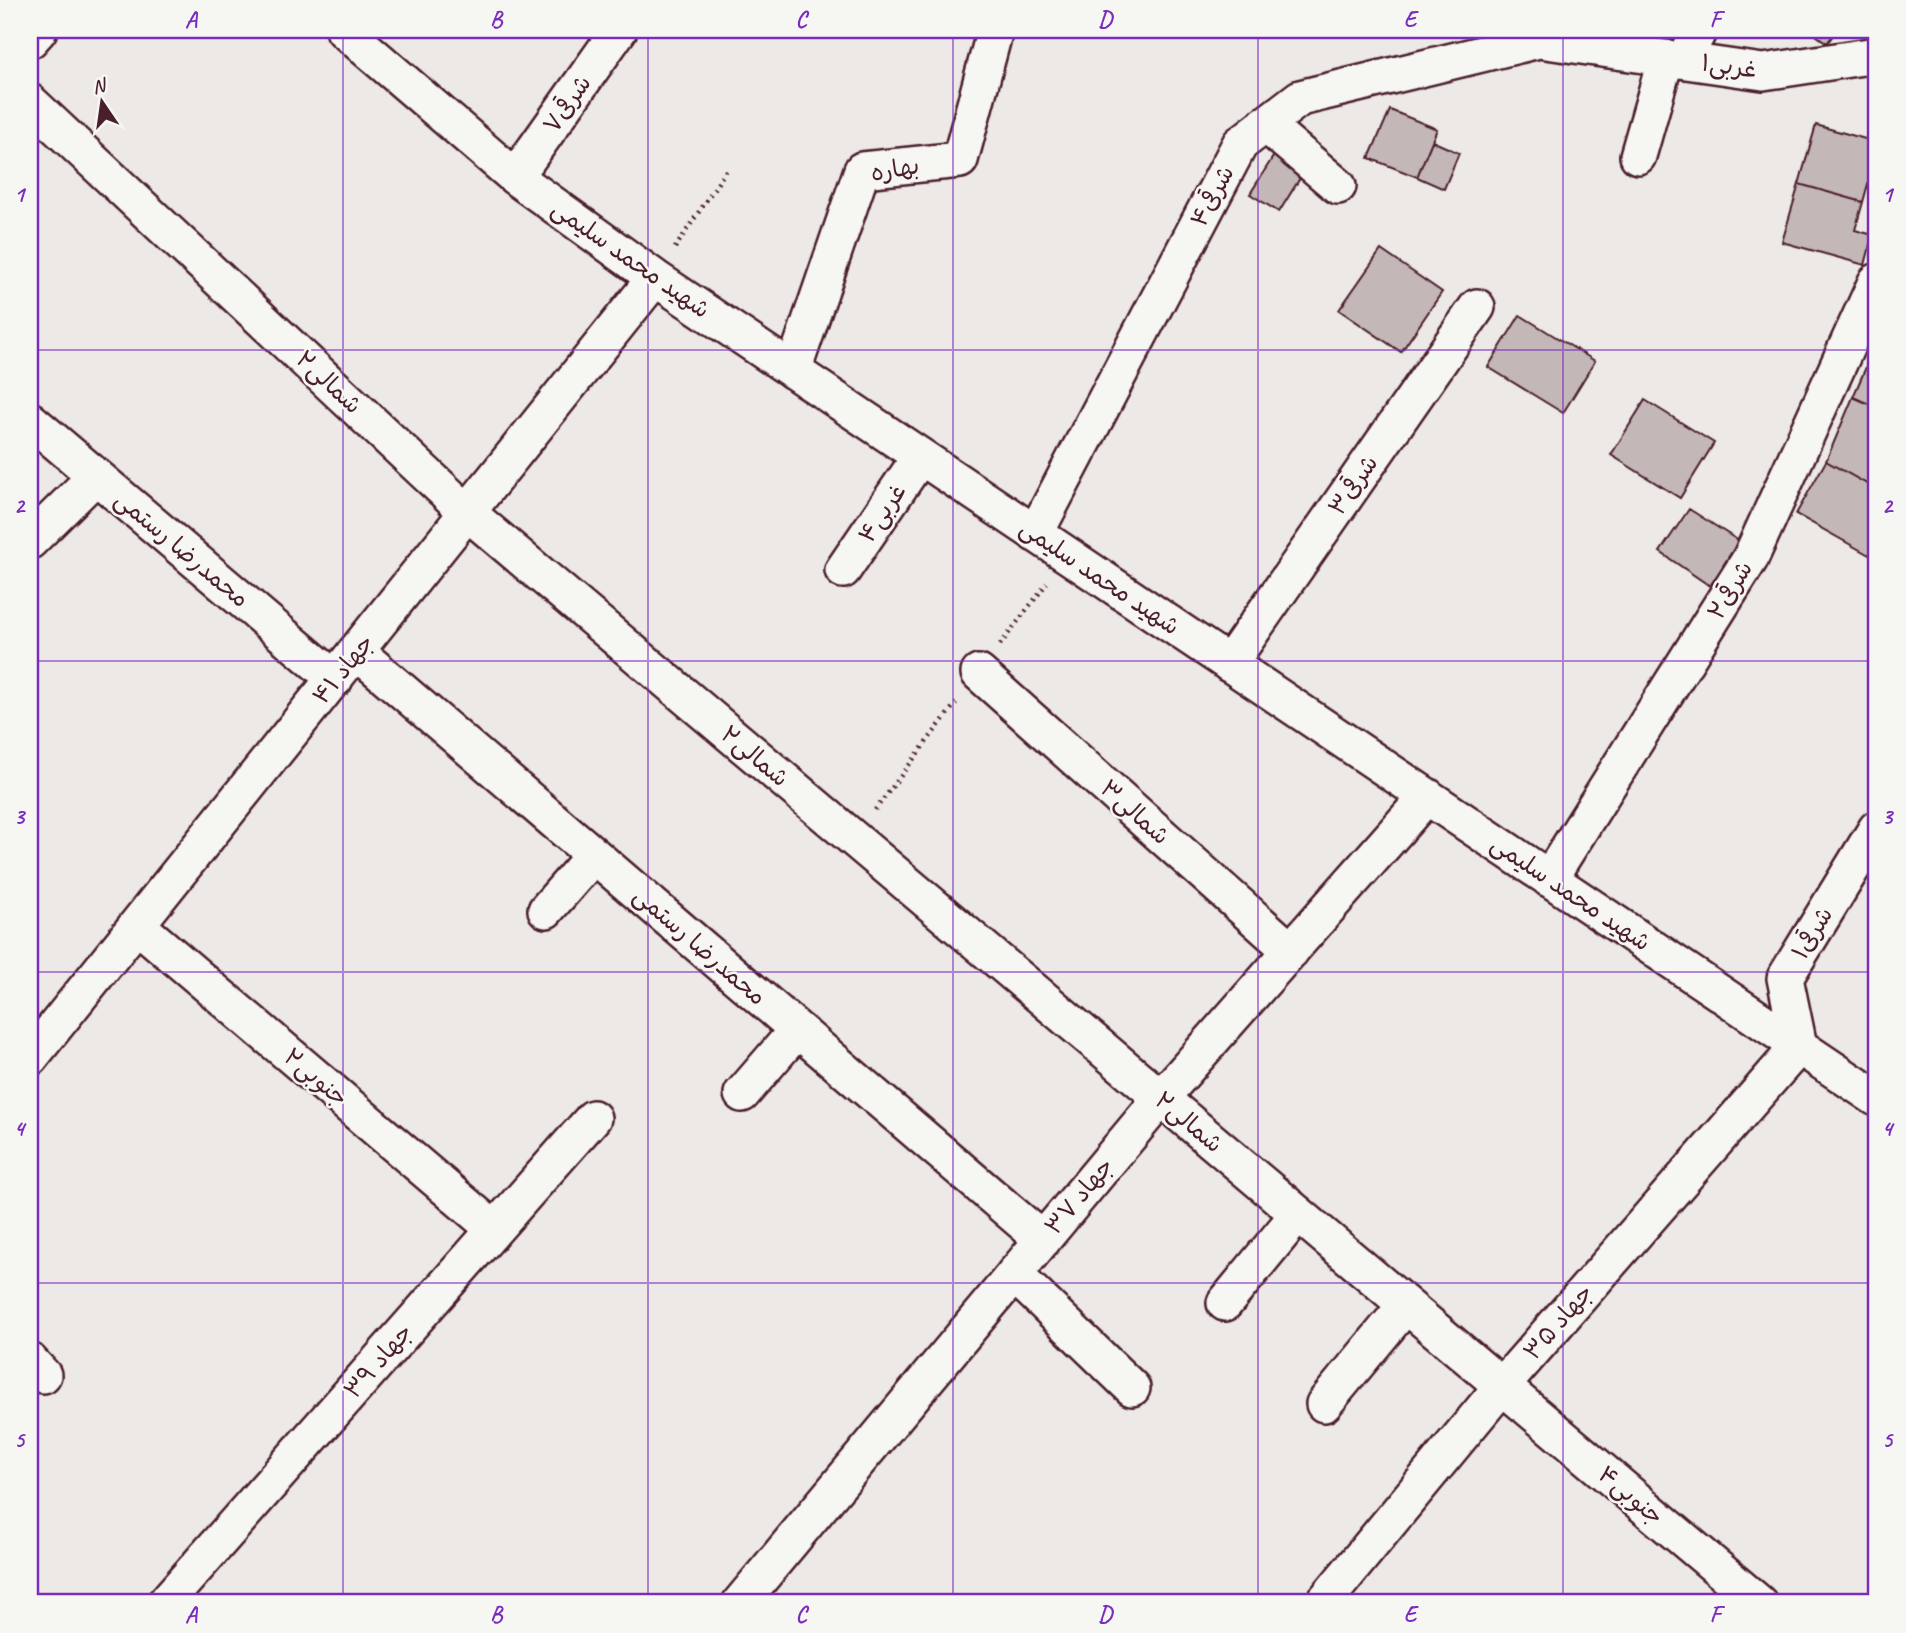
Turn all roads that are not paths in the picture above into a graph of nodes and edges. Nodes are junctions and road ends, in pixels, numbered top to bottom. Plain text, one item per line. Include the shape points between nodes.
1 (39, 30) edge
2 (344, 30) edge
3 (620, 30) edge
4 (995, 30) edge
5 (1533, 35) edge
6 (30, 40) edge
7 (1683, 49) edge
8 (1876, 55) edge
9 (30, 102) edge
10 (1265, 124) junction
11 (1638, 156) dead end
12 (515, 177) junction
13 (1338, 186) dead end
14 (655, 278) junction
15 (1876, 282) edge
16 (1477, 307) dead end
17 (793, 371) junction
18 (30, 419) edge
19 (920, 457) junction
20 (96, 476) junction
21 (468, 513) junction
22 (1035, 534) junction
23 (30, 541) edge
24 (843, 570) dead end
25 (357, 652) junction
26 (1229, 664) junction
27 (979, 673) dead end
28 (335, 679) junction
29 (1427, 796) junction
30 (1876, 828) edge
31 (594, 855) junction
32 (1549, 879) junction
33 (546, 910) dead end
34 (137, 925) junction
35 (1291, 951) junction
36 (797, 1030) junction
37 (1799, 1046) junction
38 (30, 1058) edge
39 (742, 1094) dead end
40 (1161, 1098) junction
41 (1876, 1098) edge
42 (593, 1118) dead end
43 (1298, 1214) junction
44 (494, 1229) junction
45 (1043, 1240) junction
46 (1014, 1274) junction
47 (1225, 1303) dead end
48 (1406, 1305) junction
49 (1502, 1386) junction
50 (1132, 1388) dead end
51 (1324, 1404) dead end
52 (165, 1603) edge
53 (740, 1603) edge
54 (1323, 1603) edge
55 (1759, 1603) edge

1 - 6 street
2 - 12 street, شهید محمد سلیمی
3 - 12 street, شرقی۷
4 - 17 street, بهاره via 960,160 862,170
5 - 7 street, غربی۱
5 - 10 street, شرقی۴ via 1300,98
7 - 8 street, غربی۱ via 1763,72
7 - 11 street
9 - 21 street, شمالی۲
10 - 13 street
10 - 22 street, شرقی۴ via 1240,144
12 - 14 street, شهید محمد سلیمی
14 - 17 street, شهید محمد سلیمی
14 - 21 street, جهاد ۴۱
15 - 32 street, شرقی۲ via 1750,559
16 - 26 street, شرقی۳
17 - 19 street, شهید محمد سلیمی
18 - 20 street, محمدرضا رستمی
19 - 22 street, شهید محمد سلیمی
19 - 24 street, غربی۴
20 - 23 street
20 - 28 street, محمدرضا رستمی
21 - 25 street, جهاد ۴۱
21 - 40 street, شمالی۲
22 - 26 street, شهید محمد سلیمی
25 - 28 street, جهاد ۴۱
25 - 31 street, محمدرضا رستمی
26 - 29 street, شهید محمد سلیمی
27 - 35 street, شمالی۳
28 - 34 street, جهاد ۴۱
29 - 32 street, شهید محمد سلیمی
29 - 35 street, جهاد ۳۷
30 - 37 street, شرقی۱ via 1785,978
31 - 33 street
31 - 36 street, محمدرضا رستمی
32 - 37 street, شهید محمد سلیمی
34 - 38 street, جهاد ۴۱
34 - 44 street, جنوبی۲
35 - 40 street, جهاد ۳۷
36 - 39 street
36 - 45 street, محمدرضا رستمی
37 - 41 street, شهید محمد سلیمی
37 - 49 street, جهاد ۳۵
40 - 43 street, شمالی۲
40 - 45 street, جهاد ۳۷
42 - 44 street, جهاد ۳۹
43 - 47 street
43 - 48 street, شمالی۲
44 - 52 street, جهاد ۳۹
45 - 46 street, جهاد ۳۷
46 - 50 street
46 - 53 street, جهاد ۳۷
48 - 49 street, شمالی۲
48 - 51 street
49 - 54 street, جهاد ۳۵
49 - 55 street, جنوبی۴

